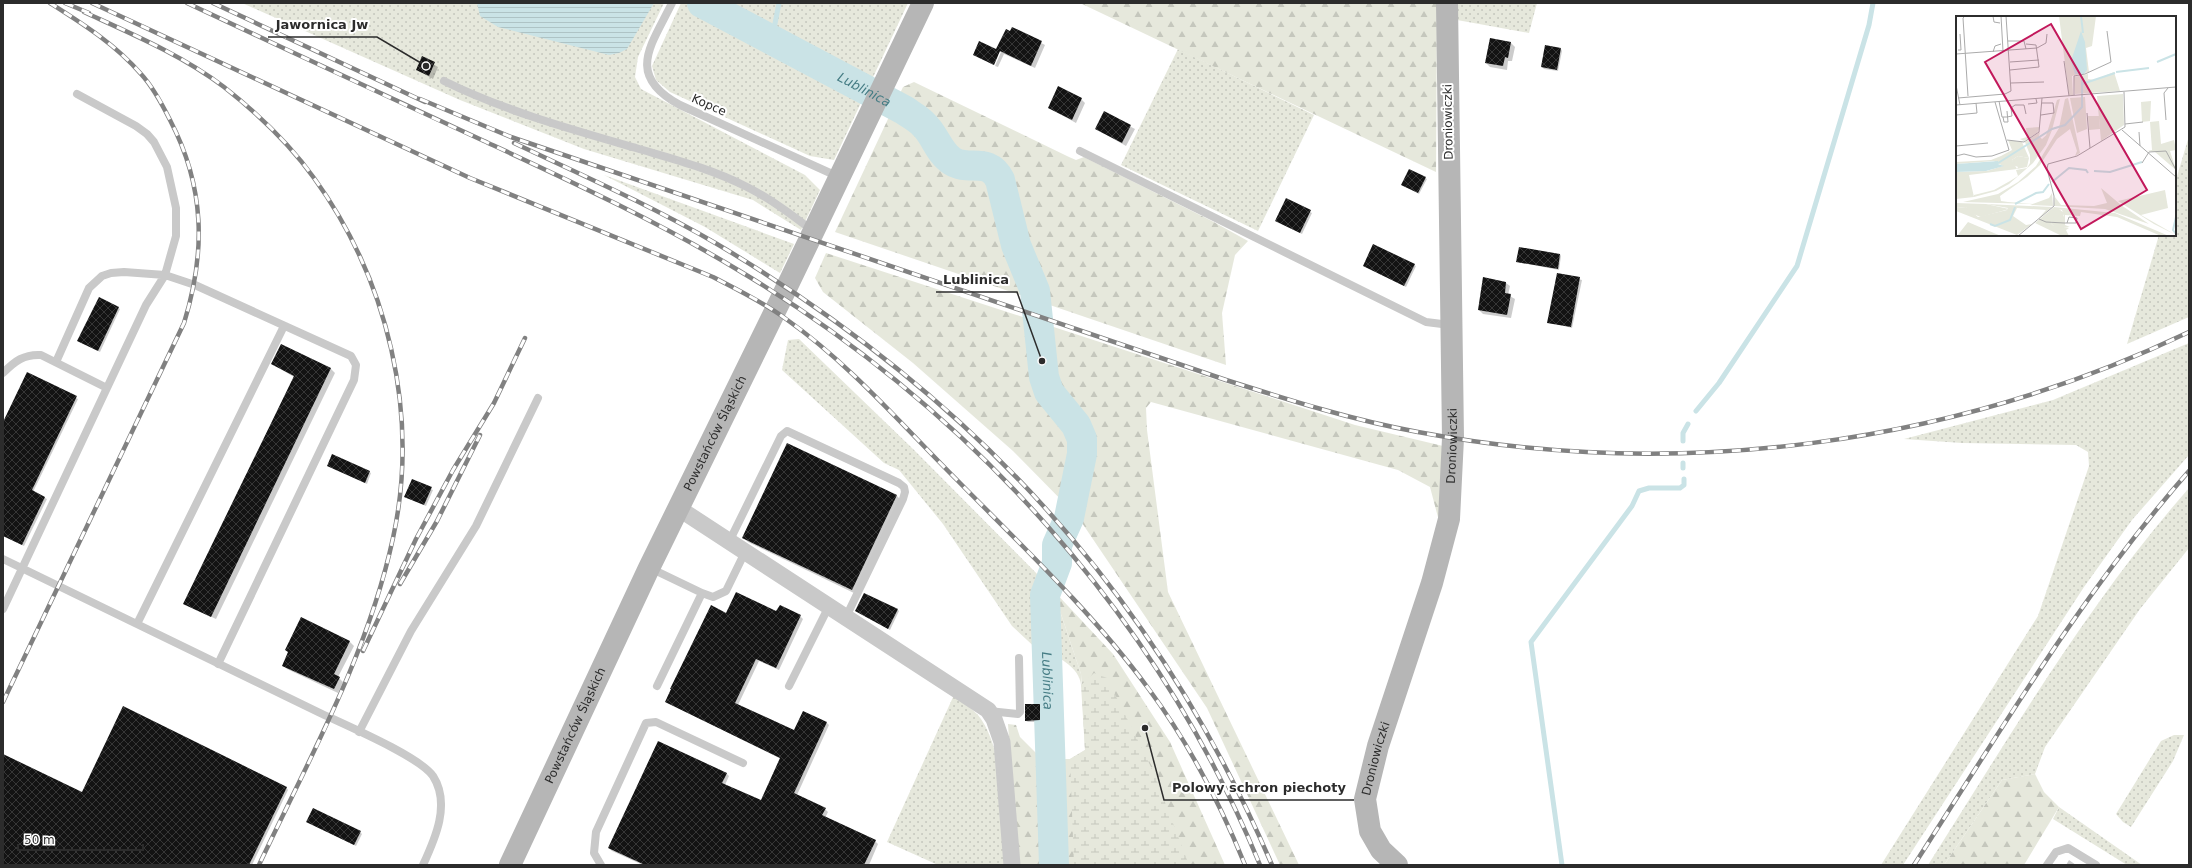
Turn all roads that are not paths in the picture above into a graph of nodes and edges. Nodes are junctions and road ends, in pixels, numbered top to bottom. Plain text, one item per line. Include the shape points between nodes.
1 (672, 3) edge
2 (923, 3) edge
3 (1447, 3) edge
4 (444, 81) dead end
5 (77, 94) dead end
6 (1080, 151) dead end
7 (840, 177) junction
8 (813, 232) junction
9 (165, 275) junction
10 (1450, 325) junction
11 (284, 326) junction
12 (56, 362) junction
13 (3, 373) edge
14 (107, 388) junction
15 (538, 398) dead end
16 (678, 508) junction
17 (729, 542) junction
18 (745, 552) junction
19 (3, 559) edge
20 (23, 568) junction
21 (649, 568) junction
22 (702, 593) junction
23 (829, 606) junction
24 (3, 609) edge
25 (846, 617) junction
26 (137, 624) junction
27 (1020, 658) dead end
28 (218, 664) junction
29 (657, 686) dead end
30 (789, 686) dead end
31 (988, 710) junction
32 (359, 732) junction
33 (743, 763) dead end
34 (423, 865) edge
35 (510, 865) edge
36 (601, 865) edge
37 (1012, 865) edge
38 (1397, 865) edge
39 (2047, 865) edge
40 (2096, 865) edge

1 - 7 lane, Kopce via 646,61 648,72 657,89 680,105
2 - 7 main road, Powstańców Śląskich
3 - 10 main road, Droniowiczki
4 - 8 lane via 520,114 678,160 735,181 775,203
5 - 9 lane via 148,134 160,153 176,208 177,224
6 - 10 lane via 1426,322
7 - 8 main road, Powstańców Śląskich
8 - 16 main road, Powstańców Śląskich
9 - 11 lane via 195,285
9 - 12 lane via 111,272 95,281 89,288
9 - 14 lane via 146,305
10 - 38 main road, Droniowiczki via 1453,438 1449,519 1432,582 1378,746 1365,799 1372,837
11 - 26 lane
11 - 28 lane via 350,356 356,365 354,380
12 - 13 lane via 41,355 31,355 21,358
12 - 14 lane
14 - 20 lane
15 - 32 lane via 476,526 411,631
16 - 17 street
16 - 21 main road, Powstańców Śląskich
17 - 18 street
17 - 25 lane via 781,436 787,431 899,483 904,487 903,499
18 - 22 lane via 726,591 713,597
18 - 23 street
19 - 20 lane
20 - 24 lane
20 - 26 lane
21 - 22 lane
21 - 35 main road, Powstańców Śląskich
22 - 29 lane
23 - 25 street
23 - 30 lane
25 - 31 street
26 - 28 lane
27 - 31 lane via 1020,712 1018,714
28 - 32 lane
31 - 37 street via 1002,742
32 - 34 lane via 423,765 435,781 441,798 441,815
33 - 36 lane via 656,722 646,724 596,832 594,853
39 - 40 lane via 2056,852 2068,848

